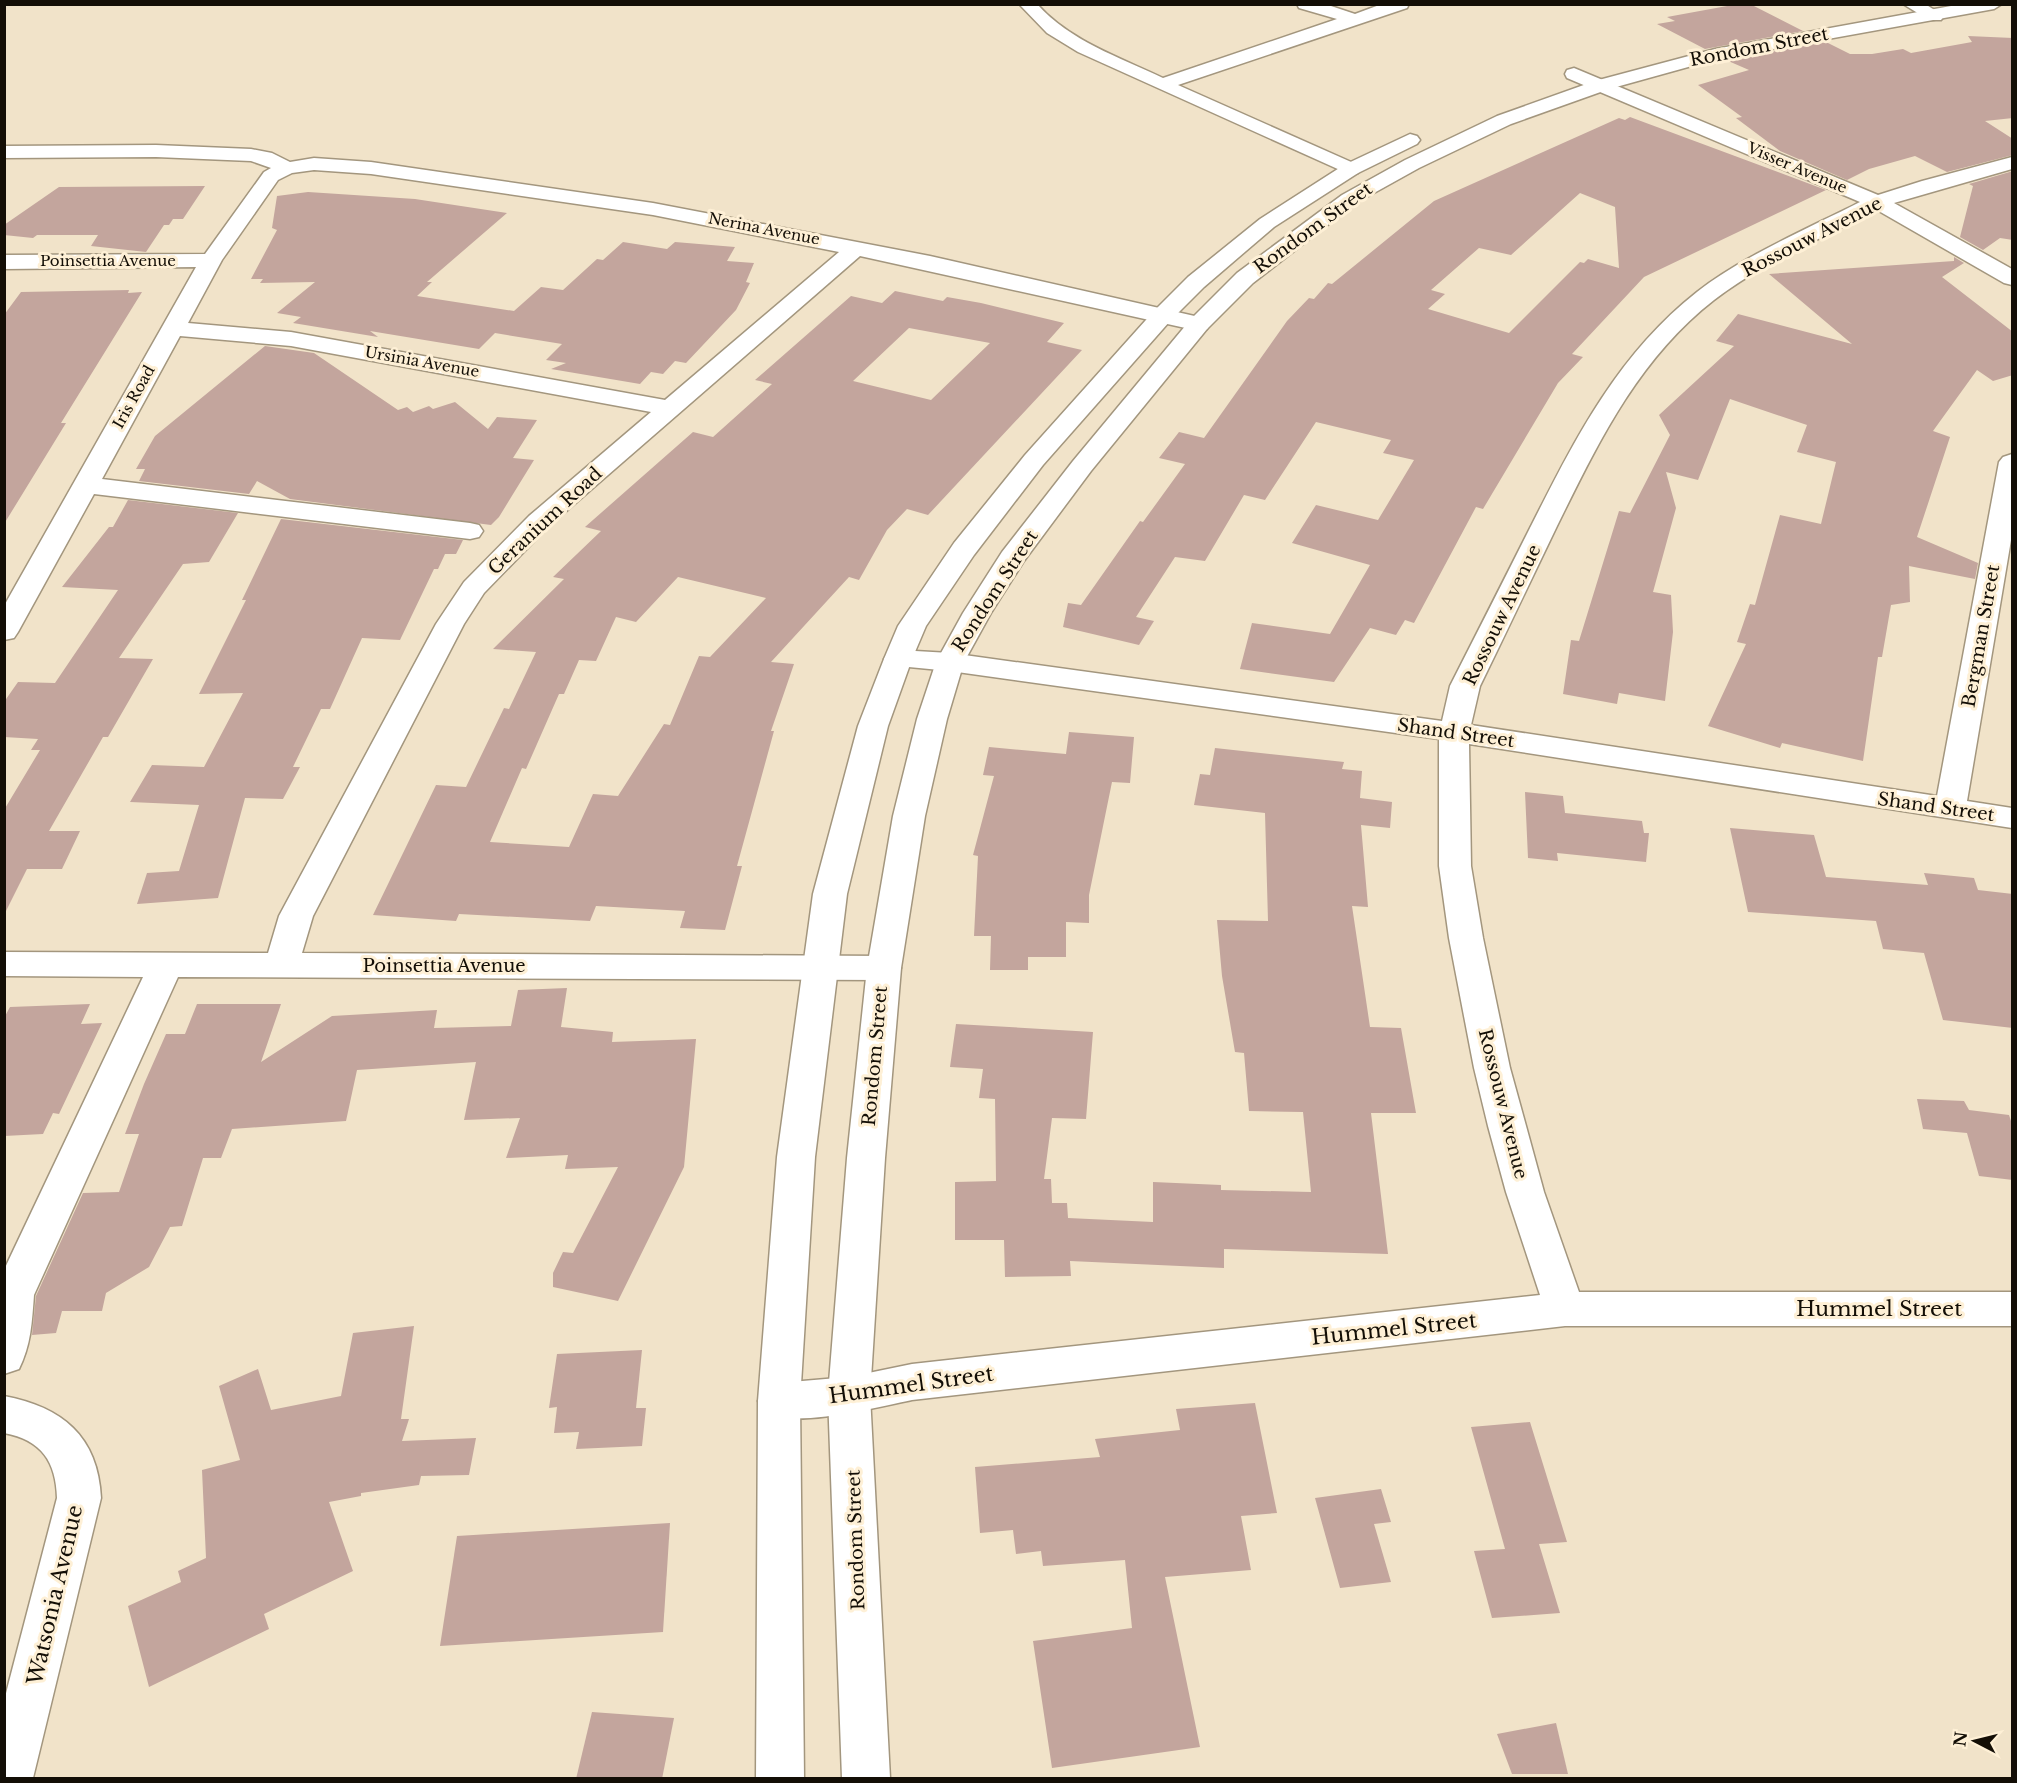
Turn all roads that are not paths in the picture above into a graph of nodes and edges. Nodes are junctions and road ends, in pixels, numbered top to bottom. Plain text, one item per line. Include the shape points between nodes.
1 (1027, 4) edge
2 (1305, 4) edge
3 (1401, 4) edge
4 (1896, 4) edge
5 (1994, 4) edge
6 (1923, 10) edge
7 (1354, 19) junction
8 (1574, 74) junction
9 (1162, 84) junction
10 (1602, 85) junction
11 (4, 152) edge
12 (2013, 163) edge
13 (1352, 169) junction
14 (282, 170) junction
15 (1877, 202) junction
16 (856, 248) junction
17 (211, 260) junction
18 (4, 262) edge
19 (2013, 278) edge
20 (1162, 316) junction
21 (1199, 324) junction
22 (172, 328) junction
23 (671, 408) junction
24 (2013, 462) edge
25 (85, 484) junction
26 (470, 531) dead end
27 (4, 632) edge
28 (898, 659) junction
29 (950, 662) junction
30 (1454, 732) junction
31 (1950, 809) junction
32 (2013, 818) edge
33 (4, 964) edge
34 (166, 964) junction
35 (282, 965) junction
36 (819, 968) junction
37 (884, 968) junction
38 (1565, 1309) junction
39 (2013, 1309) edge
40 (4, 1357) edge
41 (849, 1395) junction
42 (778, 1401) junction
43 (4, 1414) edge
44 (9, 1779) edge
45 (780, 1779) edge
46 (866, 1779) edge

1 - 9 street via 1057,33
2 - 7 street
3 - 7 street
4 - 8 street, Rondom Street via 1688,44
5 - 6 street, Rondom Street
6 - 10 street, Rondom Street via 1715,54
7 - 9 street
8 - 10 street, Visser Avenue
8 - 13 street, Rondom Street via 1474,111
9 - 13 street
10 - 15 street, Visser Avenue
10 - 21 street, Rondom Street via 1504,120 1349,199 1245,278
11 - 14 street via 251,155 265,158
12 - 15 street, Rossouw Avenue
13 - 20 street, Rondom Street via 1267,223
14 - 16 street, Nerina Avenue via 323,165 398,171 548,192
14 - 17 street, Iris Road
15 - 19 street, Visser Avenue
15 - 30 street, Rossouw Avenue via 1741,272 1705,296 1642,360 1606,407 1577,460 1465,686
16 - 20 street, Nerina Avenue
16 - 23 street, Geranium Road
17 - 18 street, Poinsettia Avenue
17 - 22 street, Iris Road
20 - 21 street, Nerina Avenue
20 - 28 street, Rondom Street via 1034,460 964,549 912,626
21 - 29 street, Rondom Street via 1012,558
22 - 23 street, Ursinia Avenue via 291,339
22 - 25 street, Iris Road
23 - 35 street, Geranium Road via 538,522 462,603 296,916
24 - 31 street, Bergman Street
25 - 26 street
25 - 27 street, Iris Road
28 - 29 street, Shand Street
28 - 36 street, Rondom Street via 873,726 849,810
29 - 30 street, Shand Street
29 - 37 street, Rondom Street via 909,816
30 - 31 street, Shand Street
30 - 38 street, Rossouw Avenue via 1455,866 1466,938 1507,1126
31 - 32 street, Shand Street
33 - 34 street, Poinsettia Avenue
34 - 35 street, Poinsettia Avenue
34 - 40 street via 14,1295 10,1340
35 - 36 street, Poinsettia Avenue
36 - 37 street, Poinsettia Avenue
36 - 42 street, Rondom Street via 796,1157
37 - 41 street, Rondom Street
38 - 39 street, Hummel Street
38 - 41 street, Hummel Street via 912,1382
41 - 42 street, Hummel Street
41 - 46 street, Rondom Street
42 - 45 street, Rondom Street
43 - 44 street, Watsonia Avenue via 23,1416 54,1435 76,1465 80,1482

